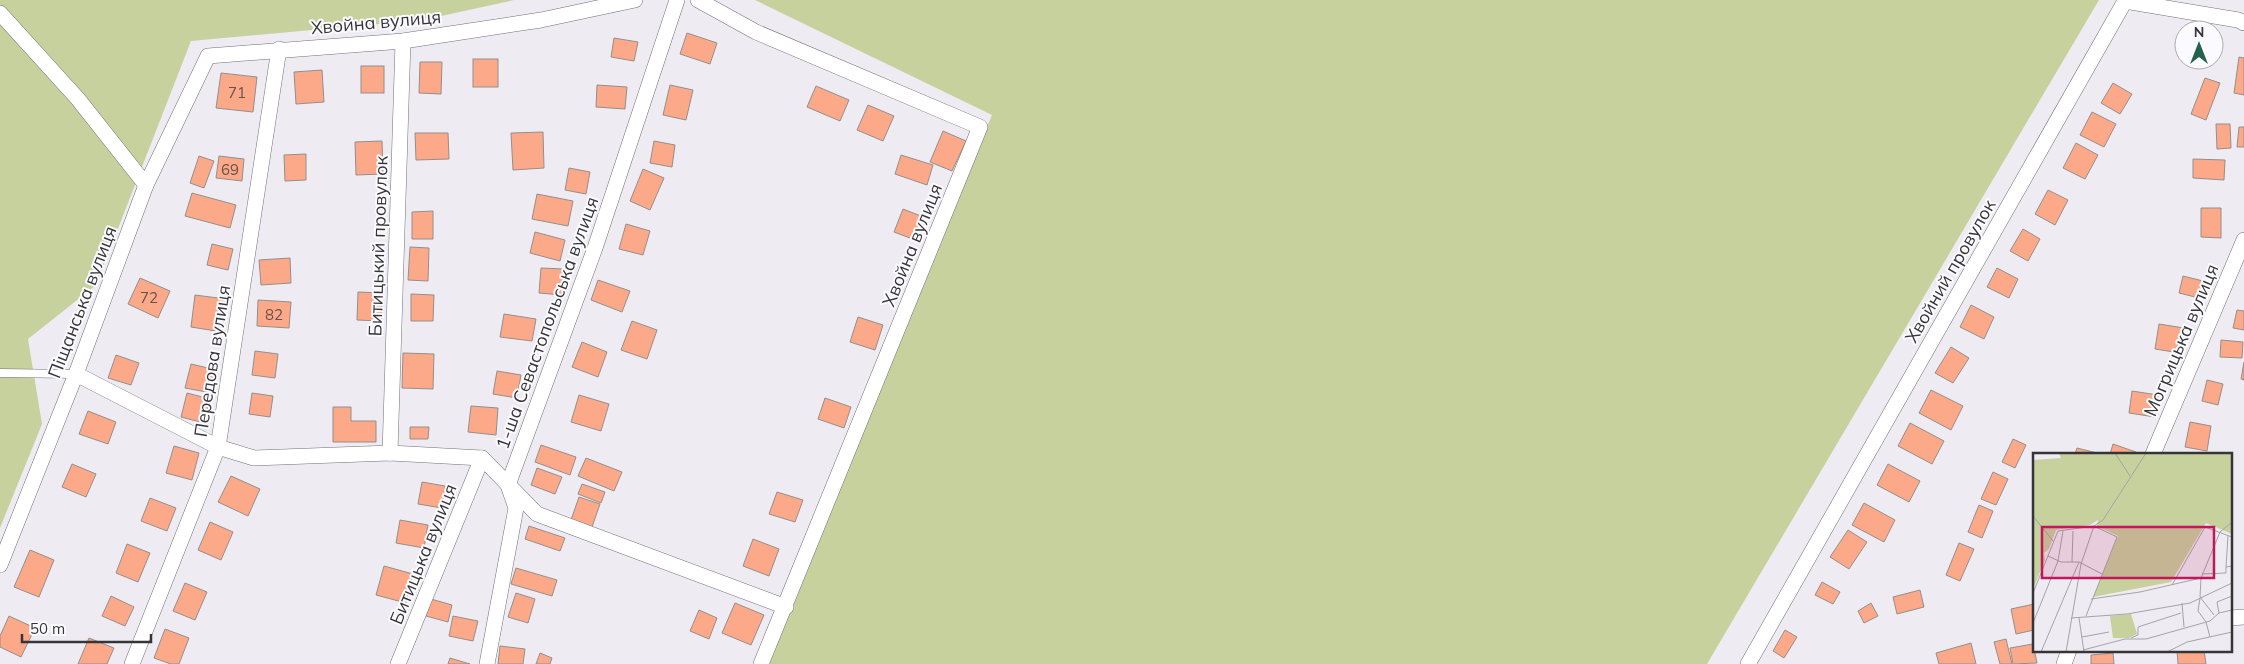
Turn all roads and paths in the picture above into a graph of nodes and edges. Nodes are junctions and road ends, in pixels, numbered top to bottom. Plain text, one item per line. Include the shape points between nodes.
1 (636, 0) edge
2 (677, 0) edge
3 (698, 0) edge
4 (2125, 1) edge
5 (0, 13) edge
6 (2244, 23) edge
7 (403, 41) junction
8 (279, 49) junction
9 (208, 56) joint
10 (146, 185) junction
11 (2244, 240) edge
12 (0, 373) edge
13 (76, 374) junction
14 (218, 447) junction
15 (390, 453) junction
16 (2153, 453) edge
17 (482, 458) junction
18 (508, 485) junction
19 (0, 565) edge
20 (786, 607) junction
21 (132, 664) edge
22 (398, 664) edge
23 (487, 664) edge
24 (761, 664) edge
25 (1748, 664) edge

1 - 7 street, Хвойна вулиця via 541,20
2 - 18 street, 1-ша Севастопольська вулиця via 595,248
3 - 20 street, Хвойна вулиця via 756,32 980,127
4 - 6 street, Хвойний провулок
4 - 25 street, Хвойний провулок
5 - 10 street via 78,100
7 - 8 street, Хвойна вулиця
7 - 15 street, Битицький провулок
8 - 9 street, Хвойна вулиця
8 - 14 street, Передова вулиця
9 - 10 street, Піщанська вулиця
10 - 13 street, Піщанська вулиця
11 - 16 street, Могрицька вулиця
12 - 13 lane
13 - 14 street
13 - 19 street, Піщанська вулиця
14 - 15 street via 254,458
14 - 21 street, Передова вулиця
15 - 17 street
17 - 18 street
17 - 22 street, Битицька вулиця
18 - 20 street via 537,514
18 - 23 street via 516,508
20 - 24 street, Хвойна вулиця

